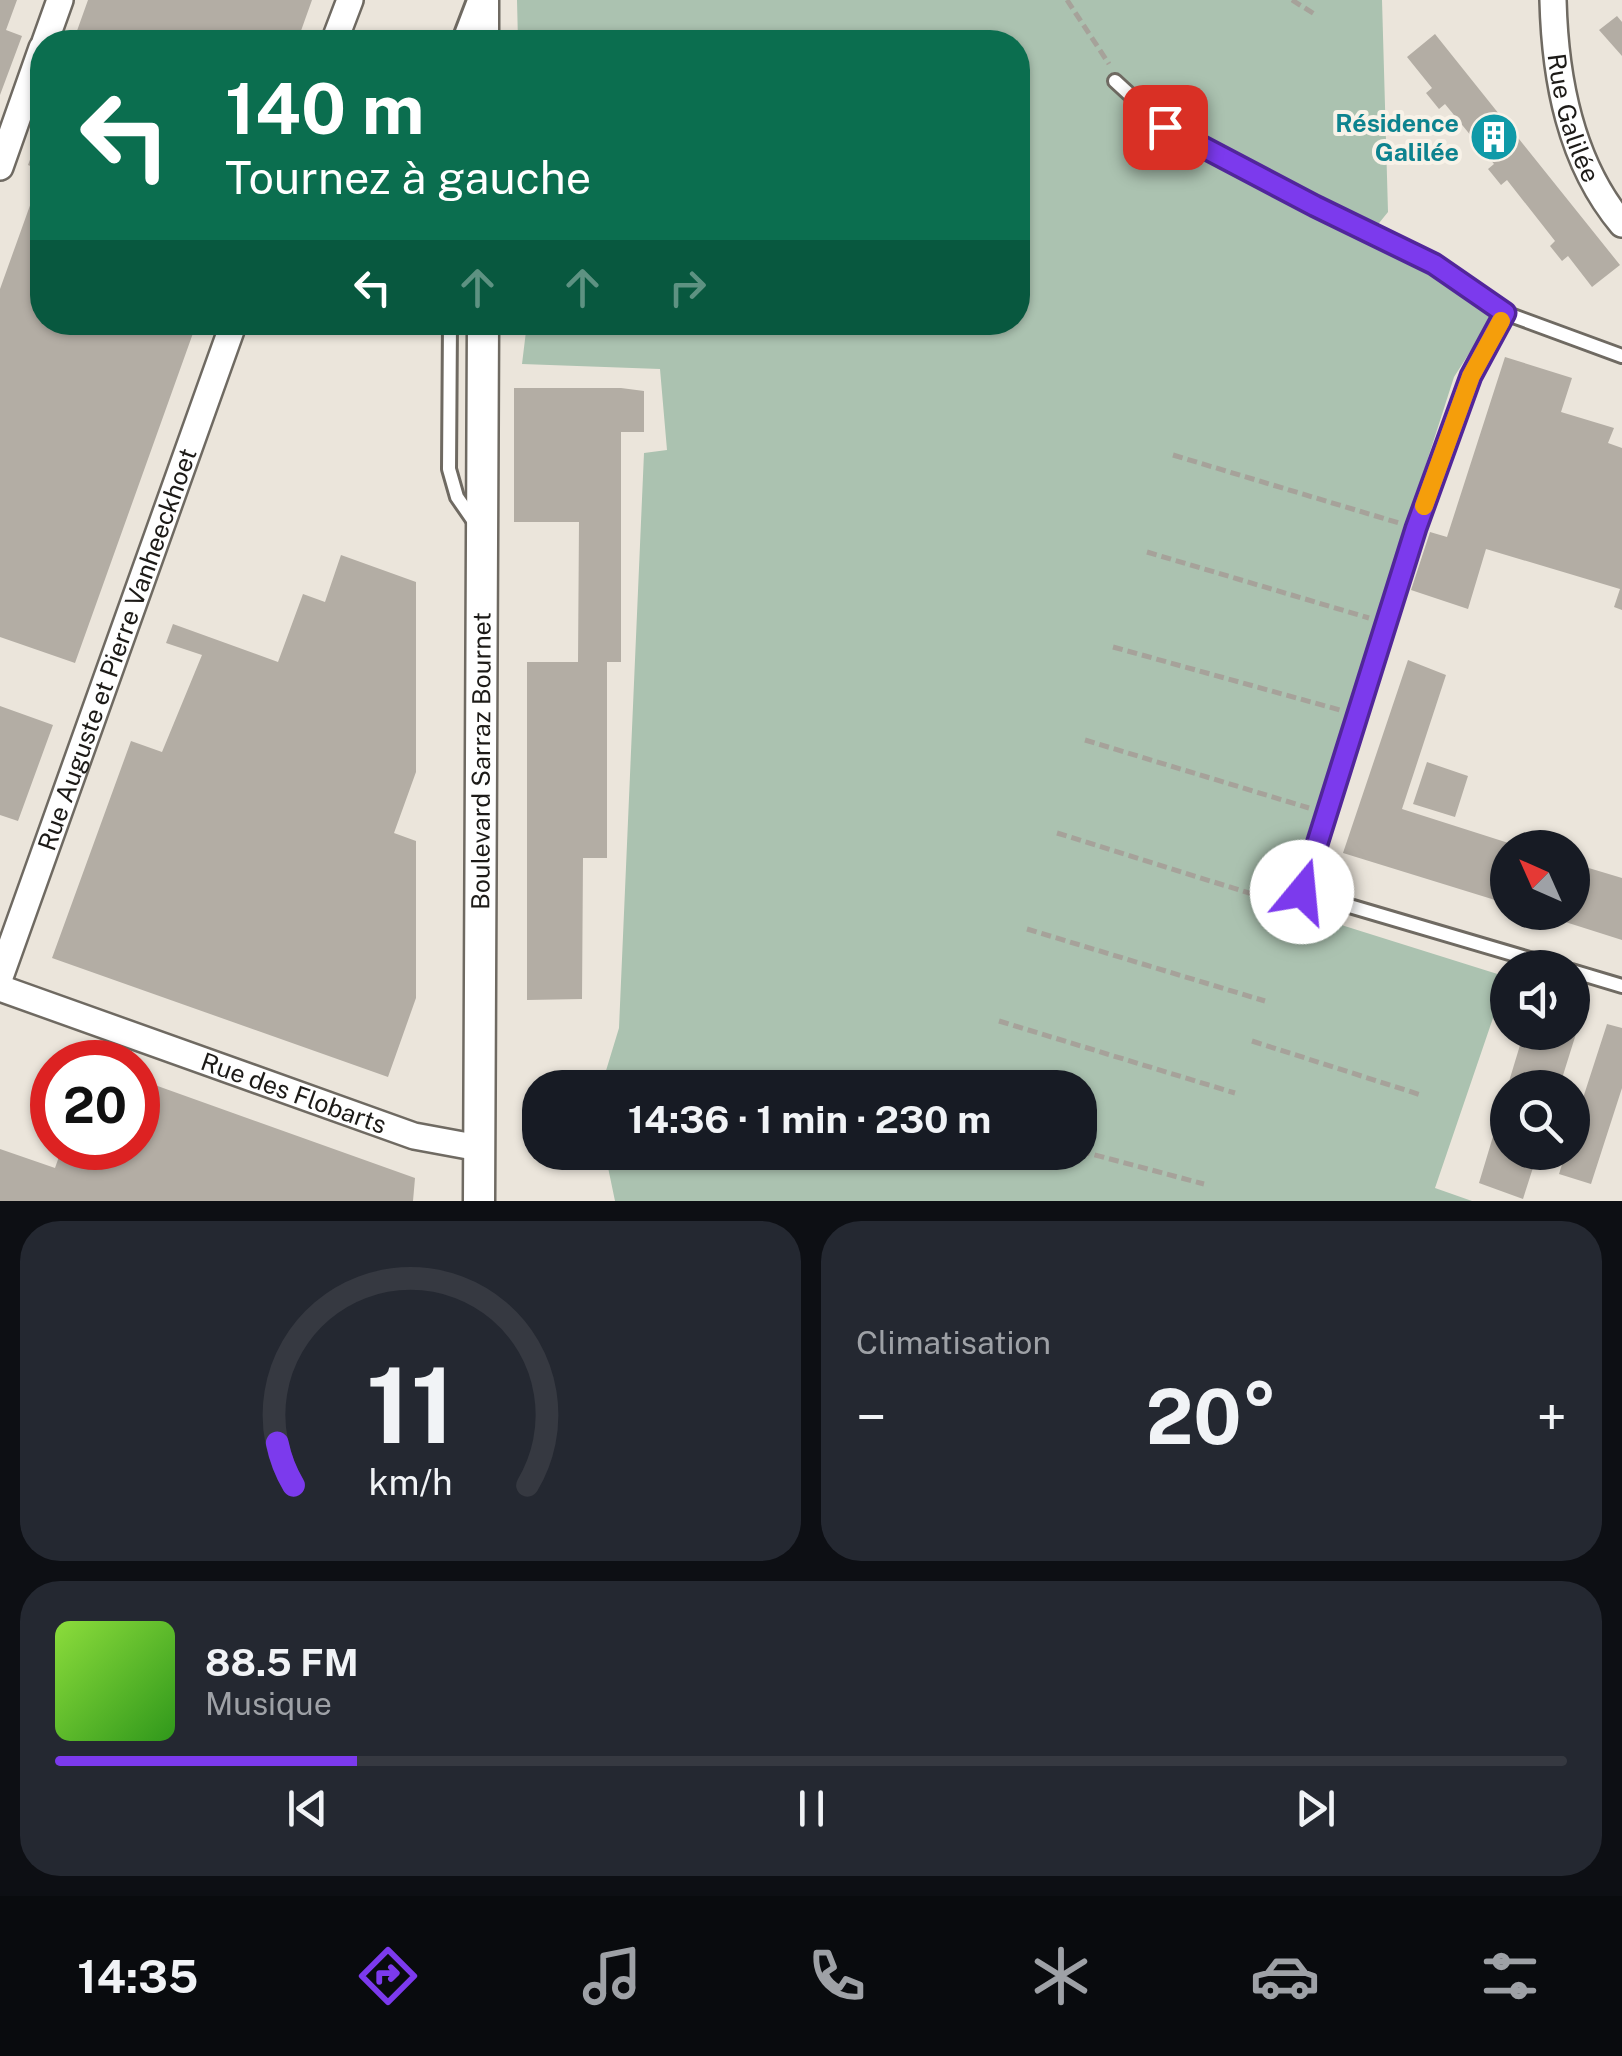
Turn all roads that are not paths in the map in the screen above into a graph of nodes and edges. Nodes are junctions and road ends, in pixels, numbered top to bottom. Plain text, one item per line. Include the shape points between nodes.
1 (60, 0) edge
2 (350, 0) edge
3 (474, 0) edge
4 (484, 0) edge
5 (1553, 0) edge
6 (49, 30) edge
7 (339, 30) edge
8 (463, 30) edge
9 (483, 30) edge
10 (1115, 81) road end
11 (30, 84) edge
12 (0, 167) edge
13 (1622, 224) edge
14 (1505, 313) junction
15 (229, 335) edge
16 (450, 335) edge
17 (483, 335) edge
18 (1622, 356) edge
19 (481, 532) junction
20 (1499, 950) edge
21 (1590, 976) edge
22 (0, 977) edge
23 (1622, 986) edge
24 (0, 988) edge
25 (480, 1148) junction
26 (479, 1201) edge

1 - 6 street
2 - 7 street
3 - 8 lane
4 - 9 street
5 - 13 street, Rue Galilée via 1568,118 1588,170
10 - 14 lane via 1165,127 1434,264
11 - 12 street
14 - 18 lane
14 - 20 lane via 1471,376 1416,528 1302,892
15 - 22 street, Rue Auguste et Pierre Vanheeckhoet
16 - 19 lane via 449,469 457,497
17 - 19 street, Boulevard Sarraz Bournet
19 - 25 street, Boulevard Sarraz Bournet
21 - 23 lane
24 - 25 street, Rue des Flobarts via 414,1136
25 - 26 street, Boulevard Sarraz Bournet

